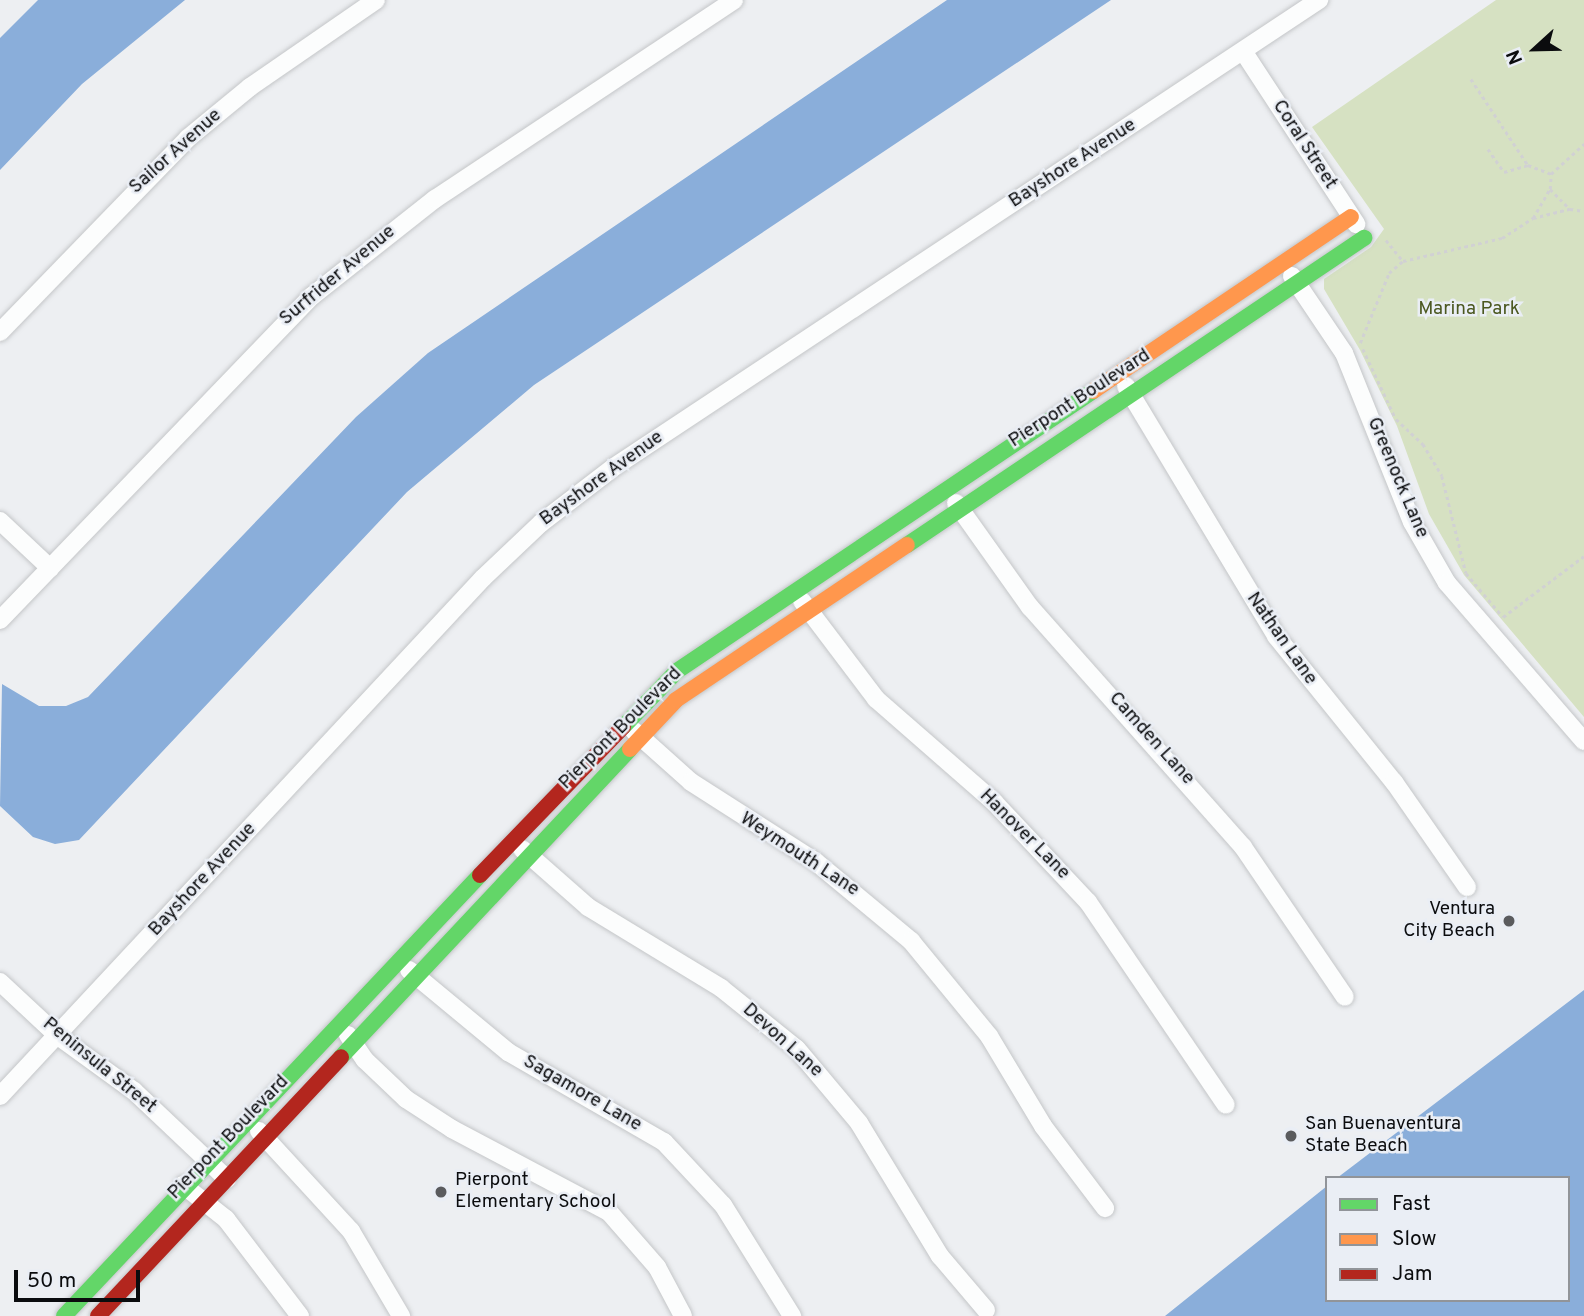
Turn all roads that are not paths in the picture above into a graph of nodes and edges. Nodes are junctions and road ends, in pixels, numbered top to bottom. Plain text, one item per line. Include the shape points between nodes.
1 (376, 0) edge
2 (734, 0) edge
3 (1319, 0) edge
4 (1243, 51) junction
5 (1351, 217) junction
6 (1364, 238) joint
7 (1284, 264) junction
8 (1298, 285) junction
9 (0, 332) edge
10 (1118, 374) junction
11 (1133, 397) junction
12 (946, 488) junction
13 (961, 511) junction
14 (0, 521) edge
15 (50, 568) junction
16 (795, 590) junction
17 (807, 609) junction
18 (0, 620) edge
19 (624, 722) junction
20 (641, 738) junction
21 (1584, 741) edge
22 (512, 840) junction
23 (529, 856) junction
24 (1467, 887) dead end
25 (399, 960) junction
26 (418, 978) junction
27 (0, 982) edge
28 (1345, 998) dead end
29 (338, 1025) junction
30 (58, 1035) junction
31 (356, 1043) junction
32 (0, 1096) edge
33 (1226, 1105) dead end
34 (247, 1118) junction
35 (266, 1137) junction
36 (208, 1160) junction
37 (227, 1179) junction
38 (183, 1185) junction
39 (203, 1204) junction
40 (1105, 1208) dead end
41 (79, 1300) junction
42 (986, 1310) dead end
43 (64, 1316) edge
44 (97, 1316) edge
45 (300, 1316) edge
46 (401, 1316) edge
47 (683, 1316) edge
48 (792, 1316) edge

1 - 9 street, Sailor Avenue via 250,87 188,138
2 - 15 street, Surfrider Avenue via 377,242 262,343
3 - 4 street, Bayshore Avenue
4 - 5 street, Coral Street
4 - 30 street, Bayshore Avenue via 614,467 541,523 483,578
5 - 6 street, Coral Street
5 - 7 street, Pierpont Boulevard
6 - 8 street, Pierpont Boulevard
7 - 8 street, Greenock Lane
7 - 10 street, Pierpont Boulevard
8 - 11 street, Pierpont Boulevard
8 - 21 street, Greenock Lane via 1344,353 1412,522 1447,583
10 - 11 street, Nathan Lane
10 - 12 street, Pierpont Boulevard
11 - 13 street, Pierpont Boulevard
11 - 24 street, Nathan Lane via 1276,636 1394,782
12 - 13 street, Camden Lane
12 - 16 street, Pierpont Boulevard
13 - 17 street, Pierpont Boulevard
13 - 28 street, Camden Lane via 1030,607 1243,847
14 - 15 street
15 - 18 street, Surfrider Avenue
16 - 17 street, Hanover Lane
16 - 19 street, Pierpont Boulevard via 677,671
17 - 20 street, Pierpont Boulevard via 703,679
17 - 33 street, Hanover Lane via 876,699 995,802 1088,902
19 - 20 street, Weymouth Lane
19 - 22 street, Pierpont Boulevard
20 - 23 street, Pierpont Boulevard
20 - 40 street, Weymouth Lane via 726,807 865,899 911,941 989,1036 1043,1126
22 - 23 street, Devon Lane
22 - 25 street, Pierpont Boulevard
23 - 26 street, Pierpont Boulevard
23 - 42 street, Devon Lane via 588,907 720,988 797,1049 859,1124 940,1256
25 - 26 street, Sagamore Lane
25 - 29 street, Pierpont Boulevard
26 - 31 street, Pierpont Boulevard
26 - 48 street, Sagamore Lane via 508,1052 664,1142 723,1205
27 - 30 street, Peninsula Street
29 - 31 street
29 - 34 street, Pierpont Boulevard
30 - 32 street, Bayshore Avenue
30 - 36 street, Peninsula Street via 134,1091
31 - 35 street, Pierpont Boulevard
31 - 47 street via 365,1060 406,1099 452,1129 609,1212 657,1268
34 - 35 street
34 - 36 street, Pierpont Boulevard
35 - 37 street, Pierpont Boulevard
35 - 46 street via 351,1231
36 - 37 street, Peninsula Street
36 - 38 street, Pierpont Boulevard
37 - 39 street, Pierpont Boulevard
38 - 39 street
38 - 41 street, Pierpont Boulevard
39 - 44 street, Pierpont Boulevard
39 - 45 street via 226,1219
41 - 43 street, Pierpont Boulevard
41 - 44 street

